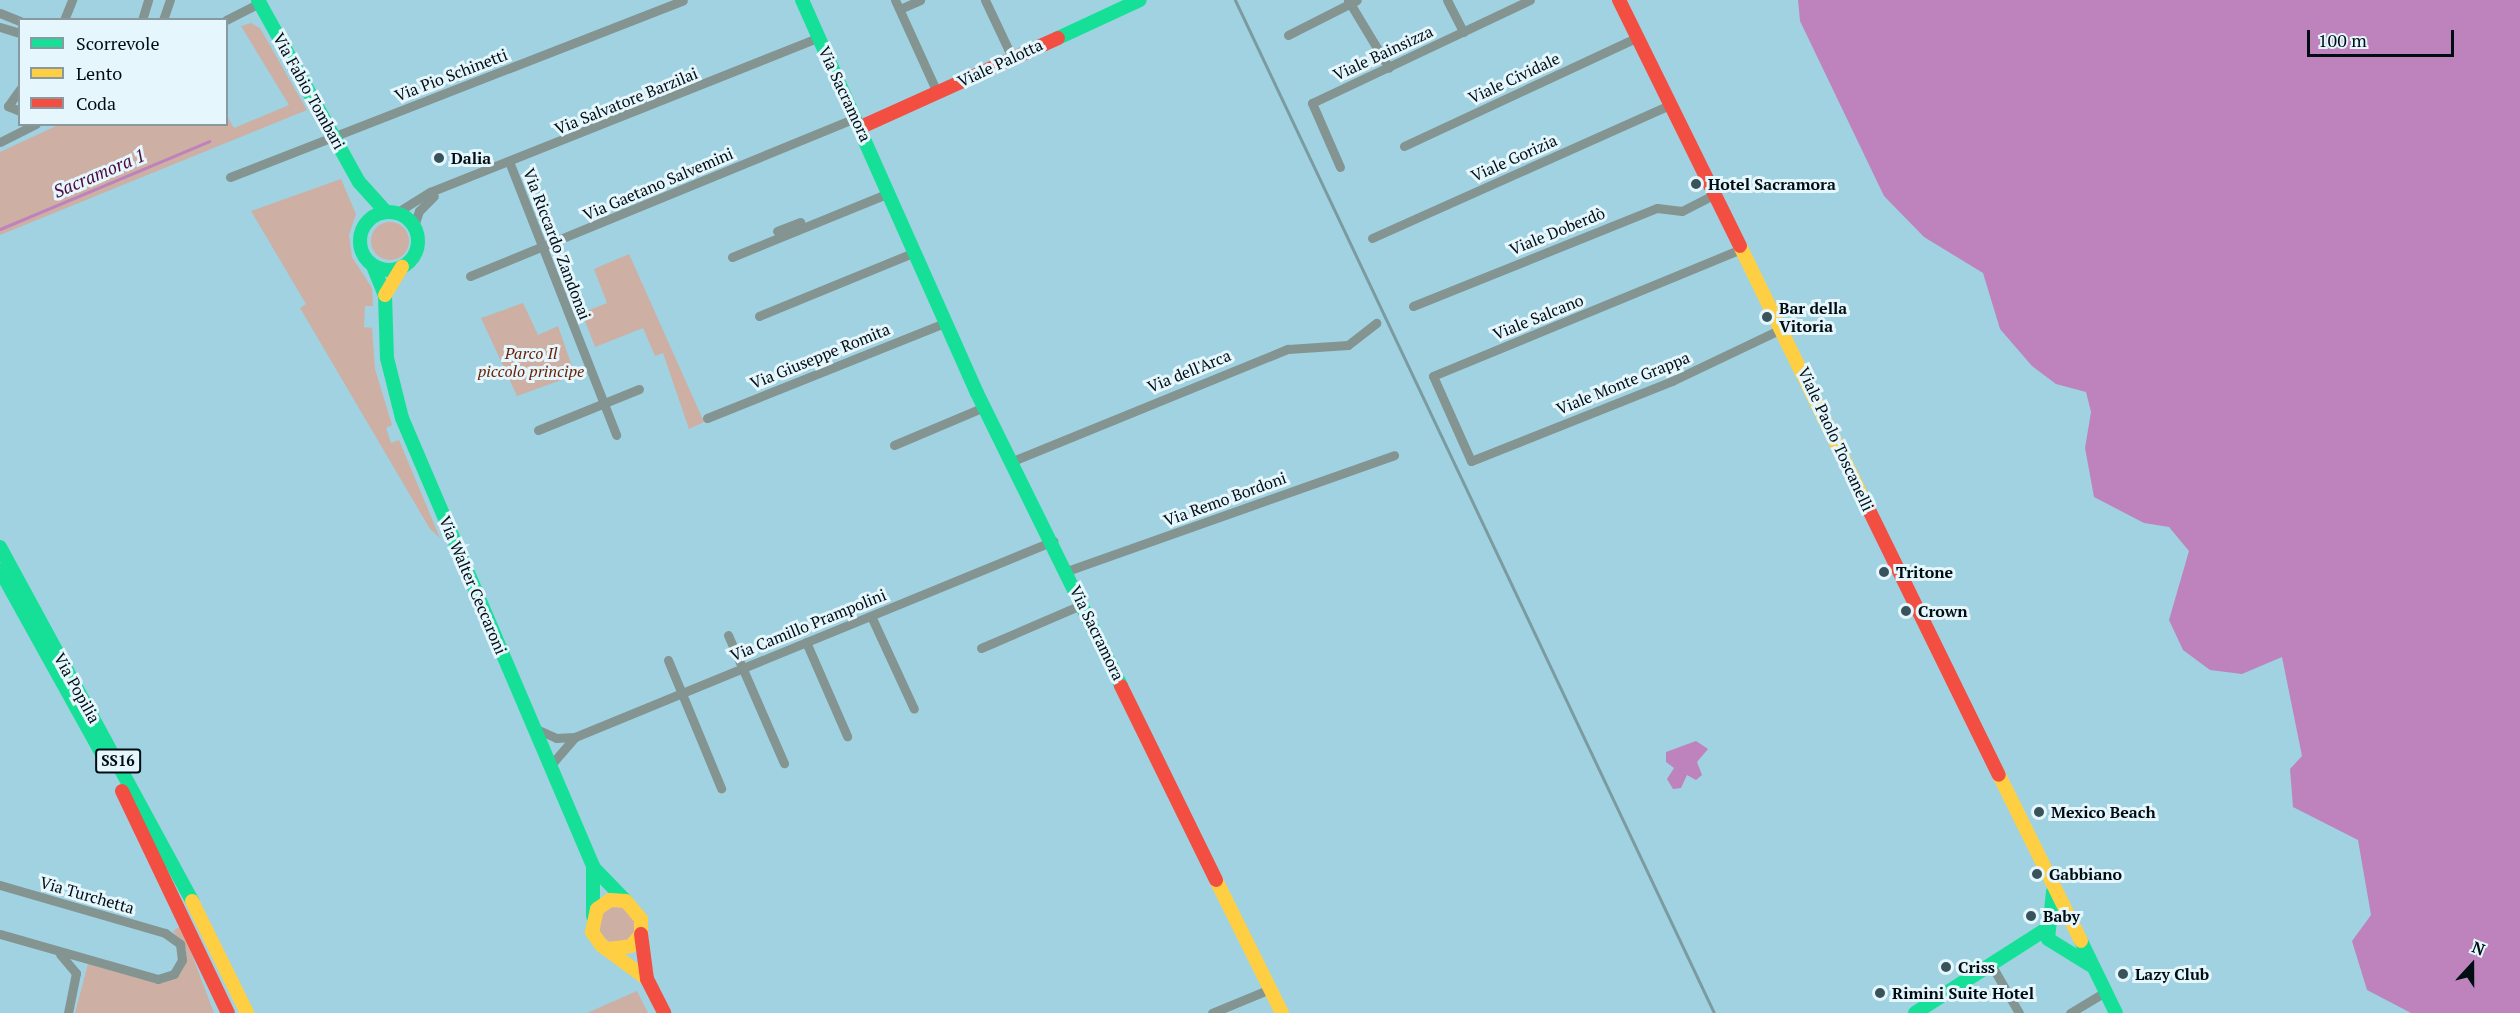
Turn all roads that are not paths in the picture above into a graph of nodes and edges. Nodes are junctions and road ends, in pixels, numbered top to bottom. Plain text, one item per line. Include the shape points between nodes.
1 (72, 0) edge
2 (148, 0) edge
3 (170, 0) edge
4 (683, 0) edge
5 (802, 0) edge
6 (920, 0) edge
7 (985, 0) edge
8 (1140, 0) edge
9 (1447, 0) edge
10 (1530, 0) edge
11 (1619, 0) edge
12 (1351, 1) edge
13 (259, 2) edge
14 (897, 5) edge
15 (0, 13) edge
16 (65, 18) edge
17 (143, 18) edge
18 (164, 18) edge
19 (228, 19) edge
20 (18, 20) edge
21 (0, 27) edge
22 (18, 32) edge
23 (1463, 32) junction
24 (1288, 35) dead end
25 (819, 37) junction
26 (1636, 38) junction
27 (1012, 57) junction
28 (1389, 68) junction
29 (18, 92) edge
30 (937, 92) junction
31 (1669, 105) junction
32 (18, 110) edge
33 (859, 122) junction
34 (32, 126) edge
35 (336, 137) junction
36 (0, 142) edge
37 (1404, 146) dead end
38 (510, 164) junction
39 (1340, 166) dead end
40 (230, 177) dead end
41 (359, 182) junction
42 (444, 190) junction
43 (888, 191) junction
44 (1713, 195) junction
45 (391, 213) junction
46 (367, 223) junction
47 (414, 226) junction
48 (777, 231) dead end
49 (1372, 238) dead end
50 (542, 249) junction
51 (1741, 249) junction
52 (915, 252) junction
53 (732, 257) dead end
54 (374, 266) junction
55 (402, 267) junction
56 (470, 276) dead end
57 (385, 295) junction
58 (1413, 306) dead end
59 (759, 316) dead end
60 (945, 323) junction
61 (1376, 323) dead end
62 (1783, 328) junction
63 (639, 389) dead end
64 (603, 403) junction
65 (984, 407) junction
66 (707, 418) dead end
67 (538, 429) dead end
68 (616, 435) dead end
69 (894, 445) dead end
70 (1394, 455) dead end
71 (1471, 460) joint
72 (1013, 461) junction
73 (1053, 541) junction
74 (0, 547) edge
75 (0, 570) edge
76 (1067, 571) junction
77 (1083, 604) junction
78 (871, 615) junction
79 (728, 635) dead end
80 (806, 642) junction
81 (981, 648) dead end
82 (668, 660) dead end
83 (743, 668) junction
84 (682, 693) junction
85 (914, 709) dead end
86 (533, 728) junction
87 (847, 736) dead end
88 (575, 737) junction
89 (784, 763) dead end
90 (549, 767) junction
91 (721, 788) dead end
92 (593, 866) junction
93 (2051, 880) junction
94 (0, 885) edge
95 (626, 902) junction
96 (593, 916) junction
97 (2049, 925) junction
98 (2075, 927) junction
99 (0, 934) edge
100 (641, 934) junction
101 (2058, 946) junction
102 (2021, 948) junction
103 (53, 949) junction
104 (608, 949) junction
105 (213, 959) junction
106 (1992, 966) junction
107 (2091, 966) junction
108 (647, 979) junction
109 (1270, 989) junction
110 (2104, 992) junction
111 (68, 1013) edge
112 (228, 1013) edge
113 (239, 1013) edge
114 (247, 1013) edge
115 (664, 1013) edge
116 (1212, 1013) edge
117 (1282, 1013) edge
118 (1915, 1013) edge
119 (2019, 1013) edge
120 (2070, 1013) edge
121 (2116, 1013) edge

1 - 16 street
2 - 17 street
3 - 18 street
4 - 35 street, Via Pio Schinetti
5 - 25 street, Via Sacramora
6 - 14 street
7 - 27 street
8 - 27 street, Viale Palotta
9 - 23 street
10 - 23 street, Viale Bainsizza
11 - 26 street, Viale Paolo Toscanelli
12 - 24 street
12 - 28 street
13 - 19 street
13 - 35 street, Via Fabio Tombari
14 - 30 street
15 - 20 street
21 - 22 street
23 - 28 street, Viale Bainsizza
25 - 33 street, Via Sacramora
25 - 38 street, Via Salvatore Barzilai
26 - 31 street, Viale Paolo Toscanelli
26 - 37 street, Viale Cividale
27 - 30 street, Viale Palotta
28 - 39 street, Viale Bainsizza via 1312,103
29 - 32 street via 8,106
30 - 33 street, Viale Palotta
31 - 44 street, Viale Paolo Toscanelli
31 - 49 street, Viale Gorizia
33 - 43 street, Via Sacramora
33 - 50 street, Via Gaetano Salvemini
34 - 36 street
35 - 40 street, Via Pio Schinetti
35 - 41 street, Via Fabio Tombari
38 - 42 street, Via Salvatore Barzilai
38 - 50 street, Via Riccardo Zandonai
41 - 45 street, Via Fabio Tombari
41 - 46 street, Via Fabio Tombari
42 - 45 street, Via Salvatore Barzilai
42 - 47 street, Via Salvatore Barzilai via 419,211
43 - 48 street
43 - 52 street, Via Sacramora
43 - 53 street
44 - 51 street, Viale Paolo Toscanelli
44 - 58 street, Viale Doberdò via 1682,211 1657,207
45 - 46 street
45 - 47 street
46 - 54 street via 360,246
47 - 55 street via 417,249
50 - 56 street, Via Gaetano Salvemini
50 - 64 street, Via Riccardo Zandonai
51 - 62 street, Viale Paolo Toscanelli
51 - 71 street, Viale Salcano via 1433,376
52 - 59 street
52 - 60 street, Via Sacramora
54 - 55 street
54 - 57 street, Via Walter Ceccaroni
55 - 57 street
57 - 86 street, Via Walter Ceccaroni via 387,358 402,418
60 - 65 street, Via Sacramora
60 - 66 street, Via Giuseppe Romita
61 - 72 street, Via dell'Arca via 1348,345 1288,349
62 - 71 street, Viale Monte Grappa via 1699,368
62 - 93 street, Viale Paolo Toscanelli
63 - 64 street
64 - 67 street
64 - 68 street, Via Riccardo Zandonai
65 - 69 street
65 - 72 street, Via Sacramora
70 - 76 street, Via Remo Bordoni
72 - 73 street, Via Sacramora
73 - 76 street, Via Sacramora
73 - 78 street, Via Camillo Prampolini
74 - 105 street, Via Popilia / SS16 via 170,856
75 - 105 street, Via Popilia / SS16
76 - 77 street, Via Sacramora
77 - 81 street
77 - 109 street, Via Sacramora
78 - 80 street, Via Camillo Prampolini
78 - 85 street
79 - 83 street
80 - 83 street, Via Camillo Prampolini
80 - 87 street
82 - 84 street
83 - 84 street, Via Camillo Prampolini
83 - 89 street
84 - 88 street, Via Camillo Prampolini
84 - 91 street
86 - 88 street, Via Camillo Prampolini via 556,738
86 - 90 street, Via Walter Ceccaroni
88 - 90 street, Via Camillo Prampolini
90 - 92 street, Via Walter Ceccaroni
92 - 95 street, Via Walter Ceccaroni
92 - 96 street, Via Walter Ceccaroni
93 - 97 street, Viale Paolo Toscanelli
93 - 98 street, Viale Paolo Toscanelli
94 - 103 street, Via Turchetta via 165,933 183,952 179,969 167,978
95 - 96 street via 610,900
95 - 100 street, Via Walter Ceccaroni via 641,919
96 - 104 street, Via Walter Ceccaroni via 592,932
97 - 98 street via 2059,918
97 - 101 street, Viale Paolo Toscanelli
97 - 102 street
98 - 101 street
98 - 107 street, Viale Paolo Toscanelli
99 - 103 street
100 - 104 street via 631,946
100 - 108 street, Via Walter Ceccaroni
101 - 102 street
101 - 107 street, Viale Paolo Toscanelli
102 - 106 street
103 - 111 street via 76,973
104 - 108 street, Via Walter Ceccaroni
105 - 112 street, SS16
105 - 113 street, SS16
105 - 114 street
106 - 118 street
106 - 119 street
107 - 110 street, Viale Paolo Toscanelli
108 - 115 street
109 - 116 street
109 - 117 street, Via Sacramora
110 - 120 street
110 - 121 street, Viale Paolo Toscanelli

